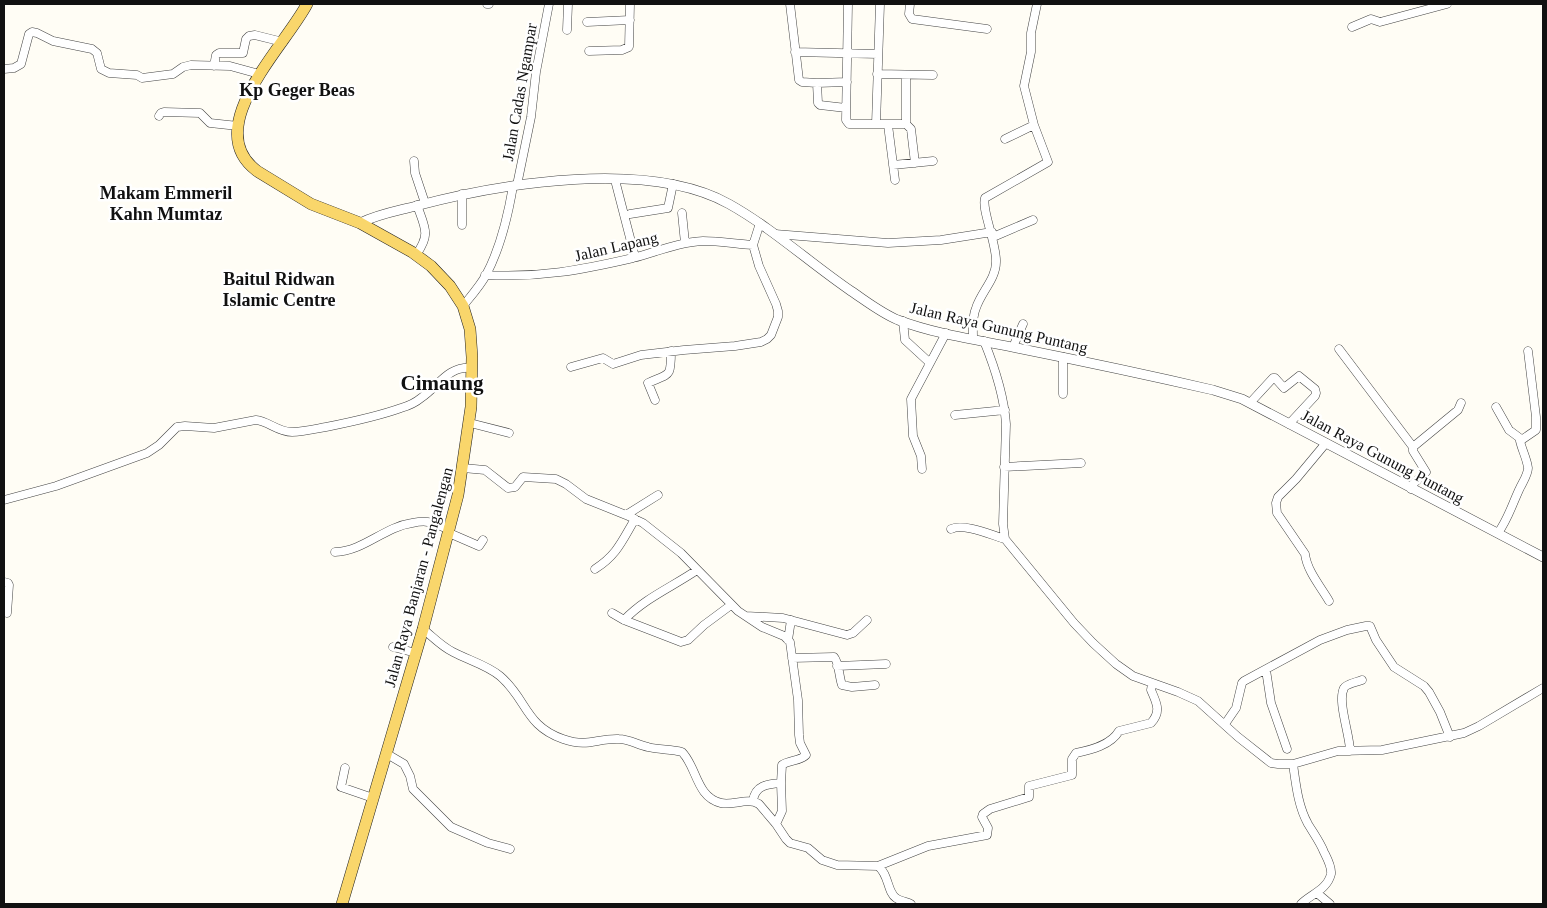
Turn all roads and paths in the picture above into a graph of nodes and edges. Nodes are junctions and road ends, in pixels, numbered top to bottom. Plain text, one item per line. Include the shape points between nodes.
1 (307, 4) edge
2 (549, 4) edge
3 (568, 4) edge
4 (630, 4) edge
5 (790, 4) edge
6 (848, 4) edge
7 (880, 4) edge
8 (910, 4) edge
9 (1036, 4) edge
10 (1447, 4) edge
11 (630, 20) junction
12 (587, 22) dead end
13 (1352, 27) dead end
14 (987, 29) dead end
15 (567, 30) dead end
16 (283, 42) junction
17 (589, 51) dead end
18 (795, 52) junction
19 (847, 54) junction
20 (878, 54) junction
21 (214, 66) junction
22 (4, 69) edge
23 (259, 74) junction
24 (877, 74) junction
25 (906, 75) junction
26 (933, 75) dead end
27 (847, 82) junction
28 (817, 83) junction
29 (846, 108) junction
30 (159, 116) dead end
31 (876, 124) junction
32 (888, 124) junction
33 (906, 124) junction
34 (1034, 125) junction
35 (238, 126) junction
36 (1005, 139) dead end
37 (414, 161) dead end
38 (933, 161) dead end
39 (915, 162) junction
40 (894, 165) junction
41 (615, 180) junction
42 (895, 180) dead end
43 (672, 184) junction
44 (515, 185) junction
45 (462, 194) junction
46 (421, 204) junction
47 (682, 213) dead end
48 (630, 214) dead end
49 (1033, 220) dead end
50 (360, 223) junction
51 (760, 223) junction
52 (462, 226) dead end
53 (775, 234) junction
54 (993, 234) junction
55 (685, 243) junction
56 (753, 246) junction
57 (416, 255) junction
58 (635, 257) junction
59 (486, 275) junction
60 (463, 306) junction
61 (903, 321) junction
62 (1023, 324) dead end
63 (946, 334) junction
64 (973, 338) junction
65 (984, 341) junction
66 (1012, 347) junction
67 (1339, 349) dead end
68 (671, 351) junction
69 (1528, 351) dead end
70 (1063, 357) junction
71 (930, 364) junction
72 (472, 368) junction
73 (572, 368) dead end
74 (1063, 394) dead end
75 (655, 400) dead end
76 (1250, 402) junction
77 (1462, 403) dead end
78 (1496, 407) dead end
79 (1005, 410) junction
80 (955, 415) dead end
81 (470, 421) junction
82 (1289, 424) junction
83 (508, 433) dead end
84 (1521, 439) junction
85 (1326, 443) junction
86 (1413, 447) junction
87 (1081, 463) dead end
88 (1004, 467) junction
89 (463, 468) junction
90 (922, 469) dead end
91 (1411, 489) junction
92 (658, 495) dead end
93 (4, 500) edge
94 (626, 514) junction
95 (635, 519) junction
96 (951, 528) dead end
97 (450, 531) junction
98 (1498, 533) junction
99 (1005, 539) junction
100 (483, 540) dead end
101 (335, 552) dead end
102 (1543, 556) edge
103 (596, 569) dead end
104 (697, 570) junction
105 (4, 582) edge
106 (1329, 601) dead end
107 (731, 605) junction
108 (7, 612) dead end
109 (612, 612) dead end
110 (744, 616) junction
111 (624, 620) junction
112 (791, 620) junction
113 (866, 620) dead end
114 (423, 630) junction
115 (788, 640) junction
116 (393, 647) dead end
117 (416, 653) junction
118 (792, 658) junction
119 (886, 664) dead end
120 (837, 666) junction
121 (1266, 670) junction
122 (1362, 680) dead end
123 (1152, 684) junction
124 (874, 685) dead end
125 (1543, 688) edge
126 (1225, 724) junction
127 (1450, 736) junction
128 (1287, 749) dead end
129 (1350, 751) junction
130 (387, 754) junction
131 (1293, 764) junction
132 (345, 768) dead end
133 (781, 783) junction
134 (373, 798) junction
135 (753, 801) junction
136 (776, 824) junction
137 (510, 849) dead end
138 (878, 866) junction
139 (1317, 894) junction
140 (342, 904) edge
141 (911, 904) edge
142 (1301, 904) edge
143 (1330, 904) edge

1 - 16 main road, Jalan Raya Banjaran - Pangalengan
2 - 44 street, Jalan Cadas Ngampar via 531,117
3 - 15 street
4 - 11 street
5 - 18 street
6 - 19 street
7 - 20 street
8 - 14 street via 912,19
9 - 34 street via 1024,86
10 - 13 street via 1380,22 1371,18
11 - 12 street
11 - 17 street via 628,49
16 - 21 street via 249,36 243,53 219,53
16 - 23 main road, Jalan Raya Banjaran - Pangalengan
18 - 19 street
18 - 28 street via 799,80
19 - 20 street
19 - 27 street
20 - 24 street
21 - 22 street via 187,66 174,73 142,78 109,73 100,70 95,50 53,41 32,32 21,64
21 - 23 street
23 - 35 main road, Jalan Raya Banjaran - Pangalengan via 244,103
24 - 25 street
24 - 31 street
25 - 26 street
25 - 33 street
27 - 28 street
27 - 29 street
28 - 29 street via 820,105
29 - 31 street via 849,124
30 - 35 street via 164,112 200,113 210,124
31 - 32 street
32 - 33 street
32 - 40 street
33 - 39 street via 911,129
34 - 36 street
34 - 54 street via 1048,162 985,198 984,206
35 - 50 main road, Jalan Raya Banjaran - Pangalengan via 241,153 250,166 311,204
37 - 46 street
38 - 39 street
39 - 40 street
40 - 42 street
41 - 43 street, Jalan Raya Gunung Puntang
41 - 44 street, Jalan Raya Gunung Puntang
41 - 58 street
43 - 48 street via 668,208
43 - 51 street, Jalan Raya Gunung Puntang via 728,203
44 - 45 street, Jalan Raya Gunung Puntang
44 - 59 street, Jalan Cadas Ngampar via 504,229
45 - 46 street, Jalan Raya Gunung Puntang
45 - 52 street
46 - 50 street, Jalan Raya Gunung Puntang
46 - 57 street via 426,231
47 - 55 street
49 - 54 street
50 - 57 main road, Jalan Raya Banjaran - Pangalengan
51 - 53 street, Jalan Raya Gunung Puntang
51 - 56 street
53 - 54 street via 888,244
53 - 61 street, Jalan Raya Gunung Puntang via 869,304
54 - 64 street via 996,265 974,313
55 - 56 street, Jalan Lapang via 703,241
55 - 58 street, Jalan Lapang
56 - 68 street via 776,304 778,317 771,335 753,344
57 - 60 main road, Jalan Raya Banjaran - Pangalengan via 440,274
58 - 59 street, Jalan Lapang via 552,274
59 - 60 street, Jalan Cadas Ngampar
60 - 72 main road, Jalan Raya Banjaran - Pangalengan via 470,329
61 - 63 street, Jalan Raya Gunung Puntang
61 - 71 street via 905,340
62 - 66 street
63 - 64 street, Jalan Raya Gunung Puntang
63 - 71 street
64 - 65 street, Jalan Raya Gunung Puntang
65 - 66 street, Jalan Raya Gunung Puntang
65 - 79 street
66 - 70 street, Jalan Raya Gunung Puntang
67 - 86 street
68 - 73 street via 641,355 613,364 607,359 597,358
68 - 75 street via 668,374 648,382
69 - 84 street via 1536,427 1534,433
70 - 74 street
70 - 76 street, Jalan Raya Gunung Puntang via 1213,390
71 - 90 street via 910,404 913,436
72 - 81 main road, Jalan Raya Banjaran - Pangalengan
72 - 93 street via 450,372 422,398 409,405 336,425 291,432 256,420 214,428 181,426 147,453 56,486
76 - 82 street, Jalan Raya Gunung Puntang
76 - 82 street via 1274,378 1284,388 1298,376 1316,393
77 - 86 street via 1458,410
78 - 84 street via 1508,430
79 - 80 street
79 - 88 street
81 - 83 street
81 - 89 main road, Jalan Raya Banjaran - Pangalengan
82 - 85 street, Jalan Raya Gunung Puntang
84 - 98 street via 1528,471
85 - 91 street, Jalan Raya Gunung Puntang
85 - 106 street via 1276,503 1277,513 1305,554 1310,570
86 - 91 street via 1426,472
87 - 88 street
88 - 99 street
89 - 94 street via 485,470 508,488 515,487 523,477 556,479 586,499
89 - 97 main road, Jalan Raya Banjaran - Pangalengan
91 - 98 street, Jalan Raya Gunung Puntang
92 - 94 street
94 - 95 street
95 - 103 street via 611,558
95 - 104 street via 662,537
96 - 99 street via 964,527
97 - 100 street via 479,546
97 - 101 street via 428,522 400,525 370,542
97 - 114 main road, Jalan Raya Banjaran - Pangalengan
98 - 102 street, Jalan Raya Gunung Puntang
99 - 123 street via 1093,643 1133,676
104 - 107 street
104 - 111 street via 640,605
105 - 108 street via 9,585
107 - 110 street
107 - 111 street via 684,642 673,641
109 - 111 street
110 - 112 street
110 - 115 street
112 - 113 street via 849,635
112 - 115 street
114 - 117 main road, Jalan Raya Banjaran - Pangalengan
114 - 135 street via 440,645 500,676 513,689 530,717 551,735 577,743 618,739 650,748 679,751 705,794 723,804
115 - 118 street
116 - 117 street
117 - 130 main road, Jalan Raya Banjaran - Pangalengan
118 - 120 street via 832,656 836,658
118 - 133 street via 800,743 806,754 804,758 782,765
119 - 120 street
120 - 124 street via 844,686
121 - 126 street via 1242,683 1236,708
121 - 127 street via 1320,640 1370,626 1394,667 1429,692
121 - 128 street via 1271,702
122 - 129 street via 1343,689 1342,711 1350,737
123 - 126 street via 1190,696
123 - 138 street via 1158,708 1151,723 1119,732 1093,749 1076,753 1072,759 1072,775 1029,786 1029,797 986,811 982,817 988,828 987,835 928,846
125 - 127 street via 1479,726
126 - 131 street via 1271,763
127 - 129 street via 1382,750
129 - 131 street via 1338,751
130 - 134 main road, Jalan Raya Banjaran - Pangalengan
130 - 137 street via 404,764 413,789 451,827 481,841
131 - 139 street via 1302,810 1331,870
132 - 134 street via 341,786
133 - 135 street via 762,786
133 - 136 street via 782,813
134 - 140 main road, Jalan Raya Banjaran - Pangalengan
135 - 136 street
136 - 138 street via 790,843 808,848 829,864
138 - 141 street via 885,874 893,895
139 - 142 street
139 - 143 street

